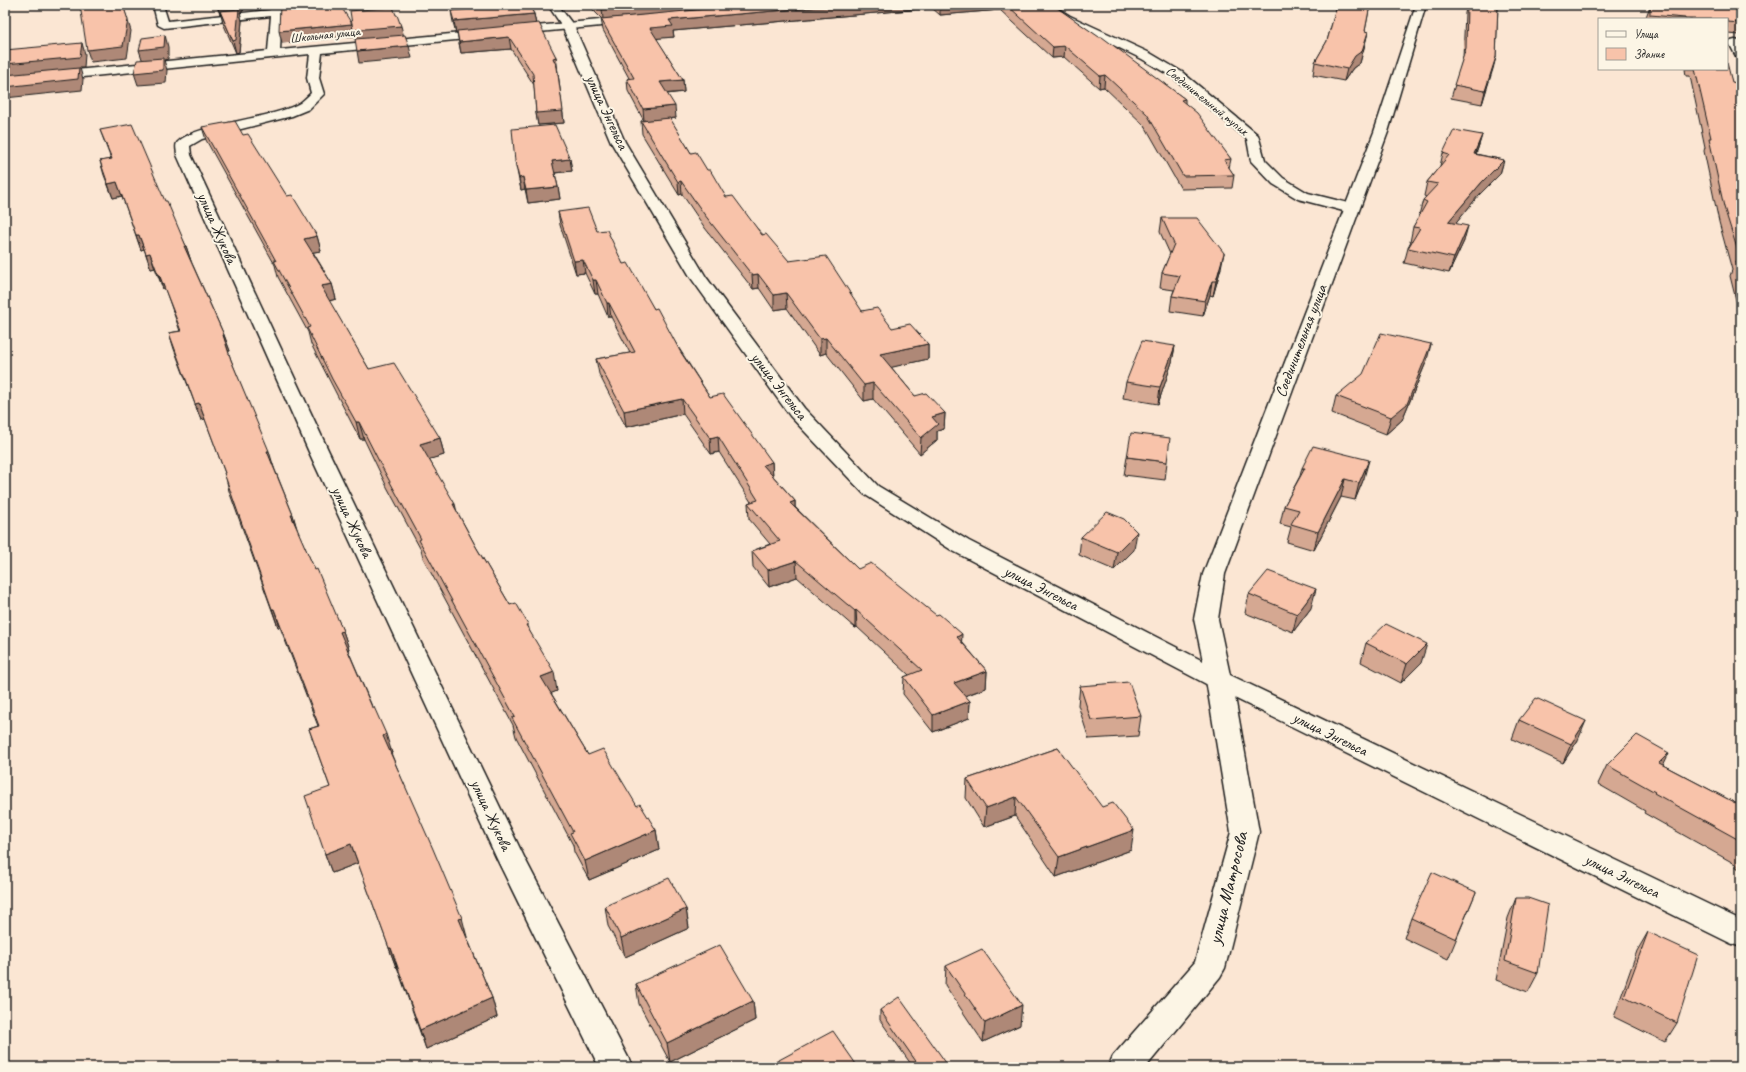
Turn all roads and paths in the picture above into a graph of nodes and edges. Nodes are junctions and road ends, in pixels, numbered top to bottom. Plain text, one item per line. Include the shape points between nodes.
1 (158, 5) edge
2 (553, 5) edge
3 (1044, 5) edge
4 (1421, 5) edge
5 (275, 9) edge
6 (640, 20) edge
7 (568, 26) junction
8 (1735, 43) dead end
9 (316, 50) junction
10 (274, 54) junction
11 (1741, 55) edge
12 (5, 81) edge
13 (1351, 208) junction
14 (1219, 680) junction
15 (1741, 934) edge
16 (616, 1067) edge
17 (1125, 1067) edge

1 - 5 street via 164,25
2 - 7 street, улица Энгельса
3 - 13 street, Соединительный тупик via 1146,56 1178,75 1253,138 1258,161 1278,181 1303,196
4 - 13 street, Соединительная улица via 1381,132
5 - 10 street
6 - 7 street, Школьная улица
7 - 9 street, Школьная улица
7 - 14 street, улица Энгельса via 618,142 699,278 797,412 871,490 961,546
8 - 11 street
9 - 10 street, Школьная улица
9 - 16 street, улица Жукова via 313,78 318,94 304,106 287,113 196,136 183,145 184,155 400,624 512,859
10 - 12 street, Школьная улица
13 - 14 street, Соединительная улица via 1214,574 1206,619
14 - 15 street, улица Энгельса
14 - 17 street, улица Матросова via 1245,832 1208,968

